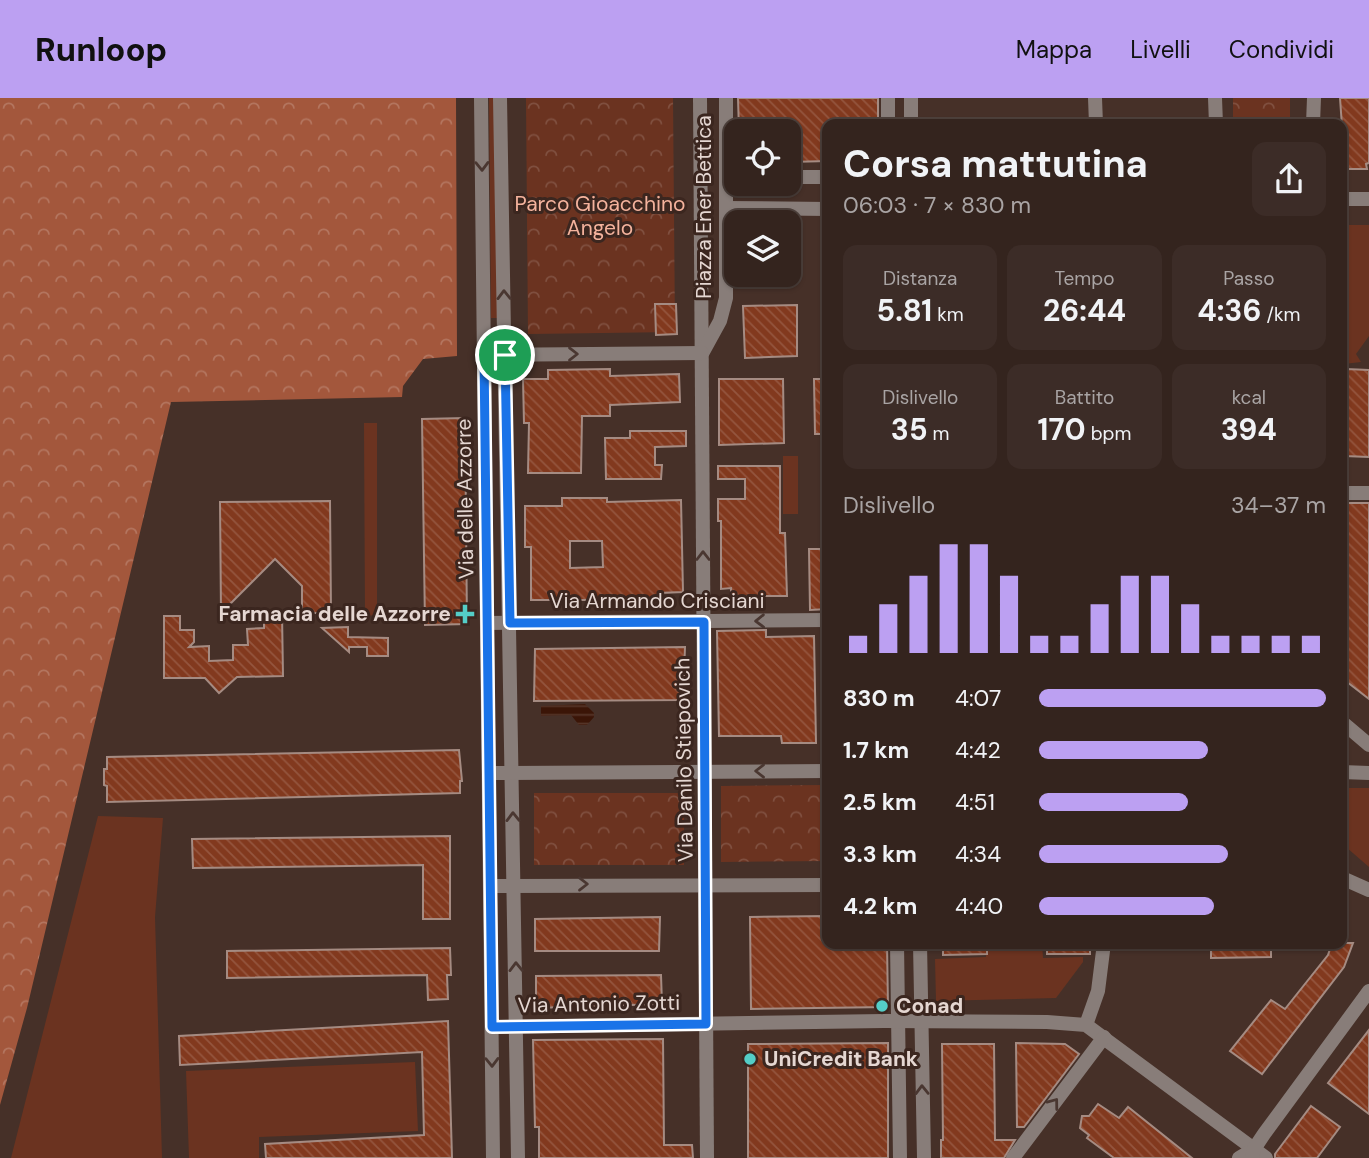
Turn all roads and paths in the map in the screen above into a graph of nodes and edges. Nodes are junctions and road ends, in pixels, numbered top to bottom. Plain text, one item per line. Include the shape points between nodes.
1 (481, 98) edge
2 (500, 98) edge
3 (700, 98) edge
4 (726, 98) edge
5 (888, 98) edge
6 (911, 98) edge
7 (1095, 98) edge
8 (1215, 98) edge
9 (1314, 98) edge
10 (728, 119) edge
11 (888, 119) edge
12 (911, 119) edge
13 (1096, 119) edge
14 (1216, 119) edge
15 (1313, 119) edge
16 (801, 177) edge
17 (822, 177) edge
18 (729, 196) edge
19 (1347, 199) edge
20 (1369, 199) edge
21 (727, 208) junction
22 (822, 209) edge
23 (702, 353) junction
24 (484, 355) junction
25 (505, 355) junction
26 (1347, 493) edge
27 (1369, 493) edge
28 (822, 620) edge
29 (704, 622) junction
30 (487, 623) junction
31 (510, 623) junction
32 (1347, 726) edge
33 (1369, 745) edge
34 (704, 771) junction
35 (822, 771) edge
36 (513, 772) junction
37 (1347, 772) edge
38 (489, 773) junction
39 (1369, 773) edge
40 (1347, 880) edge
41 (706, 884) junction
42 (514, 885) junction
43 (822, 885) edge
44 (490, 886) junction
45 (1369, 890) edge
46 (897, 949) edge
47 (920, 949) edge
48 (1103, 949) edge
49 (1369, 991) edge
50 (899, 1021) junction
51 (921, 1021) junction
52 (706, 1024) junction
53 (1086, 1025) junction
54 (516, 1026) junction
55 (492, 1027) junction
56 (1104, 1037) junction
57 (1257, 1155) edge
58 (493, 1158) edge
59 (518, 1158) edge
60 (707, 1158) edge
61 (900, 1158) edge
62 (924, 1158) edge
63 (1013, 1158) edge
64 (1238, 1158) edge

1 -> 24 street, Via delle Azzorre
25 -> 2 street, Via delle Azzorre
3 - 23 street, Piazza Ener Bettica
4 - 10 street, Piazza Ener Bettica
5 - 11 street
6 - 12 street
7 - 13 street
8 - 14 street
9 - 15 street
16 - 17 street
18 - 21 street, Piazza Ener Bettica
19 - 20 street
21 - 22 street
21 - 23 street, Piazza Ener Bettica via 726,298 720,321
25 -> 23 street
29 -> 23 street, Via Danilo Stiepovich
24 - 25 street
24 - 30 street, Via delle Azzorre
25 - 31 street, Via delle Azzorre
26 - 27 street
28 -> 29 street, Via Armando Crisciani
29 - 31 street, Via Armando Crisciani
29 - 34 street, Via Danilo Stiepovich
30 - 31 street, Via Armando Crisciani
30 - 38 street, Via delle Azzorre
31 - 36 street, Via delle Azzorre
32 - 33 street
35 -> 34 street
34 - 36 street
34 - 41 street, Via Danilo Stiepovich
36 - 38 street
42 -> 36 street, Via delle Azzorre
37 - 39 street
38 - 44 street, Via delle Azzorre
40 - 45 street
42 -> 41 street
41 - 43 street
41 - 52 street, Via Danilo Stiepovich
42 - 44 street
54 -> 42 street, Via delle Azzorre
44 - 55 street, Via delle Azzorre
46 - 50 street
47 - 51 street
48 - 53 street via 1098,991
49 - 57 street
50 - 51 street, Via Antonio Zotti
50 - 52 street, Via Antonio Zotti
50 - 61 street
51 - 53 street, Via Antonio Zotti
62 -> 51 street
52 - 54 street, Via Antonio Zotti
52 - 60 street, Via Danilo Stiepovich
53 - 56 street
54 - 55 street, Via Antonio Zotti
54 - 59 street, Via delle Azzorre
55 -> 58 street, Via delle Azzorre
56 - 57 street
63 -> 56 street
57 - 64 street

